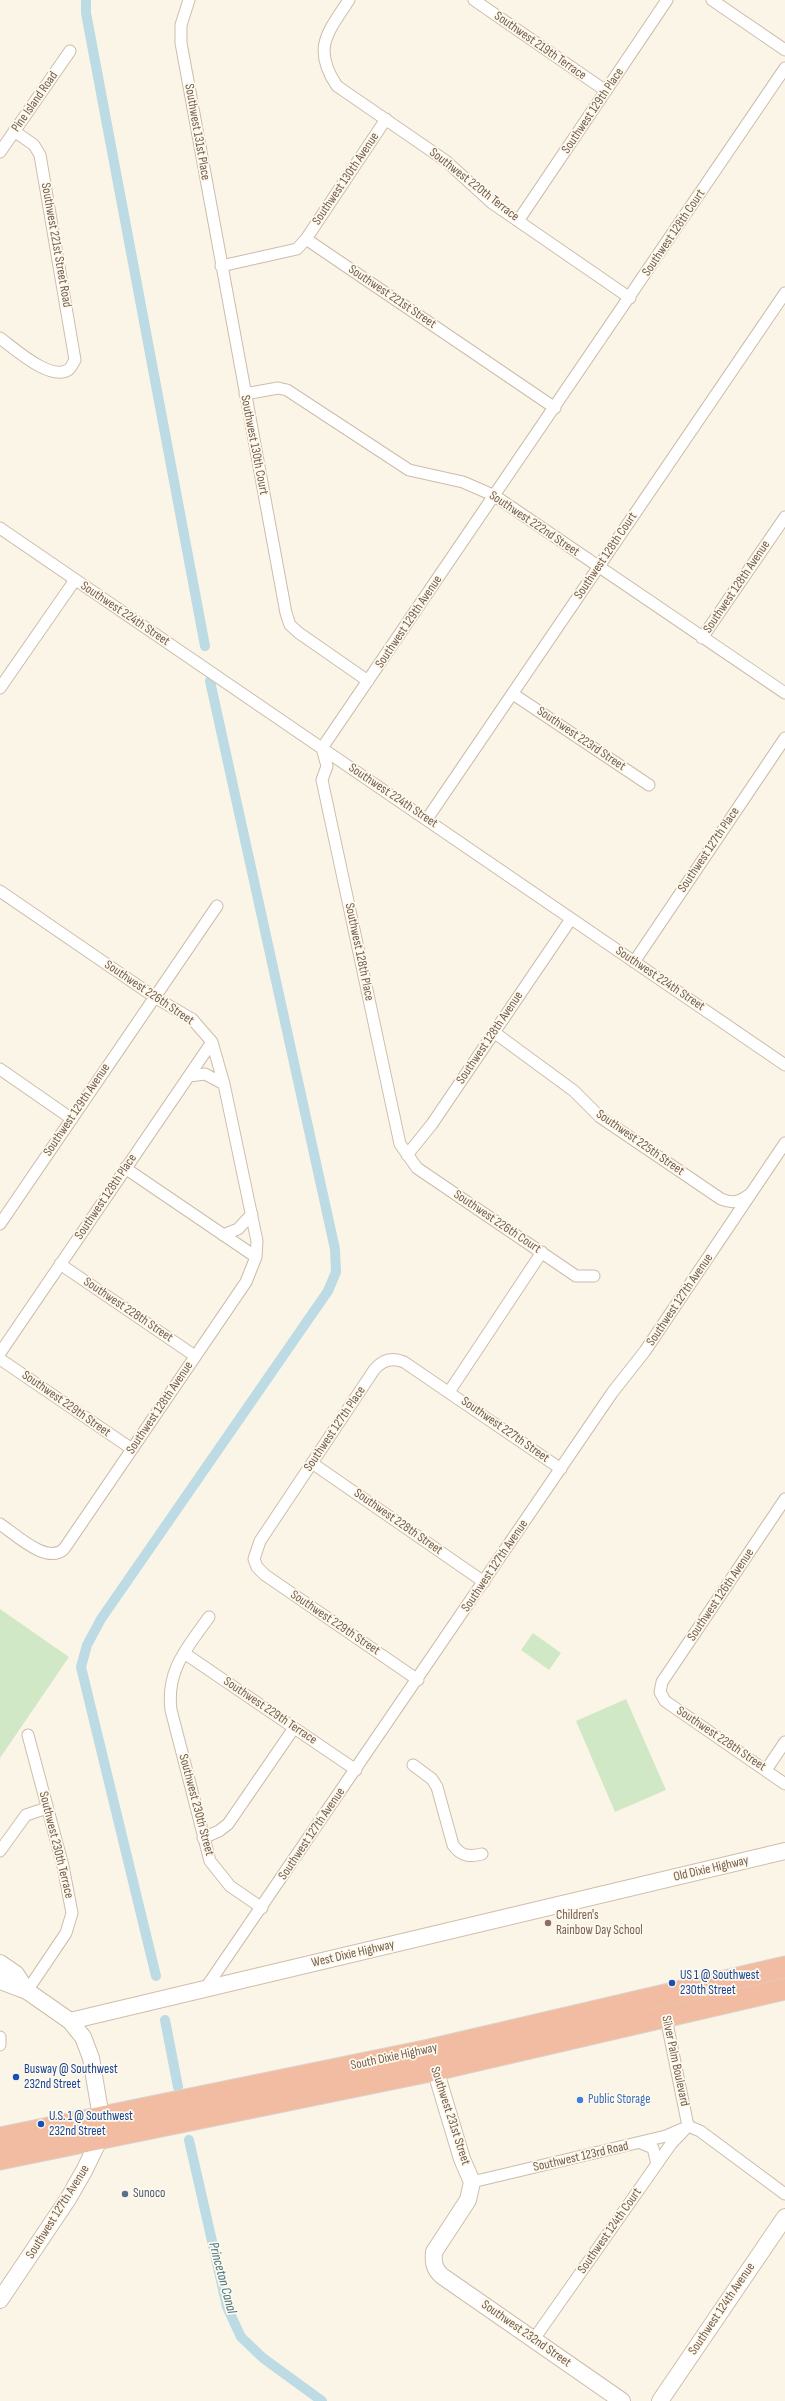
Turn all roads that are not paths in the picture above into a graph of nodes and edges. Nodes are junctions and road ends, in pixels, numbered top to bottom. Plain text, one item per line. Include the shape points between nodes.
1 (189, 0) edge
2 (349, 0) edge
3 (474, 0) edge
4 (667, 0) edge
5 (712, 0) edge
6 (785, 50) edge
7 (70, 51) dead end
8 (785, 68) edge
9 (606, 91) junction
10 (386, 120) junction
11 (14, 131) junction
12 (0, 152) edge
13 (518, 220) junction
14 (306, 239) junction
15 (221, 266) junction
16 (785, 293) edge
17 (630, 298) junction
18 (0, 338) edge
19 (245, 394) junction
20 (555, 408) junction
21 (495, 496) junction
22 (785, 517) edge
23 (0, 528) edge
24 (598, 567) junction
25 (75, 580) junction
26 (702, 638) junction
27 (368, 681) junction
28 (0, 688) edge
29 (785, 693) edge
30 (513, 694) junction
31 (785, 738) edge
32 (322, 748) junction
33 (649, 785) dead end
34 (427, 819) junction
35 (0, 891) edge
36 (217, 906) dead end
37 (571, 919) junction
38 (634, 962) junction
39 (156, 998) junction
40 (495, 1033) junction
41 (212, 1042) junction
42 (785, 1065) edge
43 (0, 1069) edge
44 (189, 1076) junction
45 (224, 1084) junction
46 (72, 1119) junction
47 (785, 1143) edge
48 (407, 1155) junction
49 (126, 1168) junction
50 (753, 1192) junction
51 (252, 1214) junction
52 (0, 1224) edge
53 (223, 1234) junction
54 (542, 1252) junction
55 (256, 1257) junction
56 (60, 1264) junction
57 (594, 1276) dead end
58 (0, 1353) edge
59 (195, 1356) junction
60 (0, 1358) edge
61 (449, 1392) junction
62 (132, 1449) junction
63 (312, 1463) junction
64 (561, 1469) junction
65 (785, 1499) edge
66 (0, 1524) edge
67 (255, 1563) joint
68 (484, 1582) junction
69 (208, 1617) dead end
70 (184, 1653) junction
71 (418, 1680) junction
72 (660, 1692) joint
73 (294, 1728) junction
74 (28, 1735) dead end
75 (785, 1742) edge
76 (413, 1765) dead end
77 (356, 1770) junction
78 (766, 1770) junction
79 (785, 1784) edge
80 (47, 1808) junction
81 (203, 1838) junction
82 (0, 1851) edge
83 (785, 1851) edge
84 (482, 1854) dead end
85 (636, 1886) joint
86 (262, 1908) junction
87 (0, 1963) edge
88 (785, 1967) edge
89 (0, 1981) edge
90 (205, 1989) junction
91 (785, 1989) edge
92 (27, 1991) junction
93 (661, 1997) junction
94 (666, 2017) junction
95 (70, 2021) junction
96 (0, 2037) edge
97 (0, 2044) edge
98 (429, 2050) junction
99 (435, 2070) junction
100 (253, 2086) junction
101 (101, 2117) junction
102 (688, 2126) junction
103 (0, 2138) edge
104 (99, 2140) junction
105 (641, 2143) junction
106 (0, 2150) edge
107 (0, 2159) edge
108 (657, 2164) junction
109 (472, 2182) junction
110 (785, 2194) edge
111 (785, 2217) edge
112 (0, 2300) edge
113 (534, 2339) junction
114 (622, 2401) edge
115 (660, 2401) edge

1 - 15 street, Southwest 131st Place via 181,25 181,44
2 - 10 street, Southwest 220th Terrace via 332,25 323,56 326,70 337,86
3 - 9 street, Southwest 219th Terrace
4 - 9 street, Southwest 129th Place
5 - 6 street
7 - 11 street, Pine Island Road
8 - 17 street, Southwest 128th Court
9 - 13 street, Southwest 129th Place
10 - 13 street, Southwest 220th Terrace via 446,161 492,203
10 - 14 street, Southwest 130th Avenue
11 - 12 street, Pine Island Road
11 - 18 street, Southwest 221st Street Road via 34,145 40,155 75,360 69,369 60,373 46,371
13 - 17 street, Southwest 220th Terrace
14 - 15 street via 297,249
14 - 20 street, Southwest 221st Street
15 - 19 street, Southwest 130th Court
16 - 24 street, Southwest 128th Court
17 - 20 street, Southwest 128th Court
19 - 21 street, Southwest 222nd Street via 278,388 287,390 409,470 463,482
19 - 27 street, Southwest 130th Court via 290,625
20 - 21 street, Southwest 128th Court
21 - 24 street, Southwest 222nd Street
21 - 27 street, Southwest 129th Avenue
22 - 26 street, Southwest 128th Avenue
23 - 25 street, Southwest 224th Street
24 - 26 street, Southwest 222nd Street
24 - 30 street, Southwest 128th Court
25 - 28 street
25 - 32 street, Southwest 224th Street via 113,603
26 - 29 street, Southwest 222nd Street
27 - 32 street, Southwest 129th Avenue
30 - 33 street, Southwest 223rd Street
30 - 34 street, Southwest 128th Court
31 - 38 street, Southwest 127th Place
32 - 34 street, Southwest 224th Street
32 - 48 street, Southwest 128th Place via 327,766 322,780 323,788 400,1144
34 - 37 street, Southwest 224th Street
35 - 39 street, Southwest 226th Street
36 - 39 street, Southwest 129th Avenue
37 - 38 street, Southwest 224th Street
37 - 40 street, Southwest 128th Avenue
38 - 42 street, Southwest 224th Street
39 - 41 street, Southwest 226th Street via 192,1020
39 - 46 street, Southwest 129th Avenue via 146,1008
40 - 48 street, Southwest 128th Avenue via 432,1124
40 - 50 street, Southwest 225th Street via 574,1091 600,1117 721,1199 730,1203 742,1200
41 - 44 street, Southwest 128th Place
41 - 45 street, Southwest 226th Street
43 - 46 street
44 - 45 street via 205,1074
44 - 49 street, Southwest 128th Place
45 - 51 street, Southwest 226th Street
46 - 52 street, Southwest 129th Avenue
47 - 50 street, Southwest 127th Avenue
48 - 54 street, Southwest 226th Court via 417,1168
49 - 53 street
49 - 56 street, Southwest 128th Place
50 - 64 street, Southwest 127th Avenue via 650,1345 612,1393
51 - 53 street via 238,1229
51 - 55 street, Southwest 226th Street via 257,1240
53 - 55 street
54 - 57 street, Southwest 226th Court via 576,1276
54 - 61 street
55 - 59 street, Southwest 128th Avenue via 246,1282
56 - 58 street, Southwest 128th Place
56 - 59 street, Southwest 228th Street
59 - 62 street, Southwest 128th Avenue
60 - 62 street, Southwest 229th Street
61 - 63 street, Southwest 127th Place via 404,1362 396,1359 386,1361 374,1370
61 - 64 street, Southwest 227th Street
62 - 66 street, Southwest 128th Avenue via 60,1553 42,1552
63 - 67 street, Southwest 127th Place via 260,1541 254,1555
63 - 68 street, Southwest 228th Street
64 - 68 street, Southwest 127th Avenue
65 - 72 street, Southwest 126th Avenue via 662,1682
67 - 71 street, Southwest 229th Street via 265,1575
68 - 71 street, Southwest 127th Avenue
69 - 70 street
70 - 73 street, Southwest 229th Terrace
70 - 81 street, Southwest 230th Street via 172,1680 171,1710
71 - 77 street, Southwest 127th Avenue
72 - 78 street, Southwest 228th Street via 665,1701
73 - 77 street, Southwest 229th Terrace
73 - 81 street via 228,1824 220,1831
74 - 80 street, Southwest 230th Terrace
75 - 78 street
76 - 84 street via 432,1780 441,1794 452,1845 464,1856
77 - 86 street, Southwest 127th Avenue
78 - 79 street, Southwest 228th Street
80 - 82 street via 26,1815
80 - 92 street, Southwest 230th Terrace via 63,1866 72,1916 66,1933
81 - 86 street, Southwest 230th Street via 210,1861 220,1875 230,1886
83 - 85 street, Old Dixie Highway
85 - 90 street, West Dixie Highway
86 - 90 street, Southwest 127th Avenue
87 - 92 street via 16,1974
88 - 93 highway, South Dixie Highway
89 - 92 street
90 - 95 street, West Dixie Highway
91 - 94 highway, South Dixie Highway
92 - 95 street
93 - 94 street, Silver Palm Boulevard
93 - 98 highway, South Dixie Highway
94 - 99 highway, South Dixie Highway
94 - 102 street, Silver Palm Boulevard
95 - 101 street via 83,2036 88,2047
96 - 97 street
98 - 99 street, Southwest 231st Street
98 - 100 highway, South Dixie Highway
99 - 104 highway, South Dixie Highway
99 - 109 street, Southwest 231st Street via 462,2159
100 - 101 highway, South Dixie Highway
100 - 104 highway via 229,2104 114,2126
101 - 103 highway, South Dixie Highway
101 - 104 street, Southwest 127th Avenue
101 - 106 highway via 96,2128 72,2136
102 - 105 street, Southwest 123rd Road
102 - 108 street, Southwest 124th Court
102 - 110 street via 700,2130
104 - 107 highway, South Dixie Highway
104 - 112 street, Southwest 127th Avenue via 93,2156 68,2199
105 - 108 street via 653,2148
105 - 109 street, Southwest 123rd Road
108 - 113 street, Southwest 124th Court
109 - 113 street, Southwest 232nd Street via 464,2206 437,2246 434,2265 442,2276
111 - 115 street, Southwest 124th Avenue
113 - 114 street, Southwest 232nd Street

